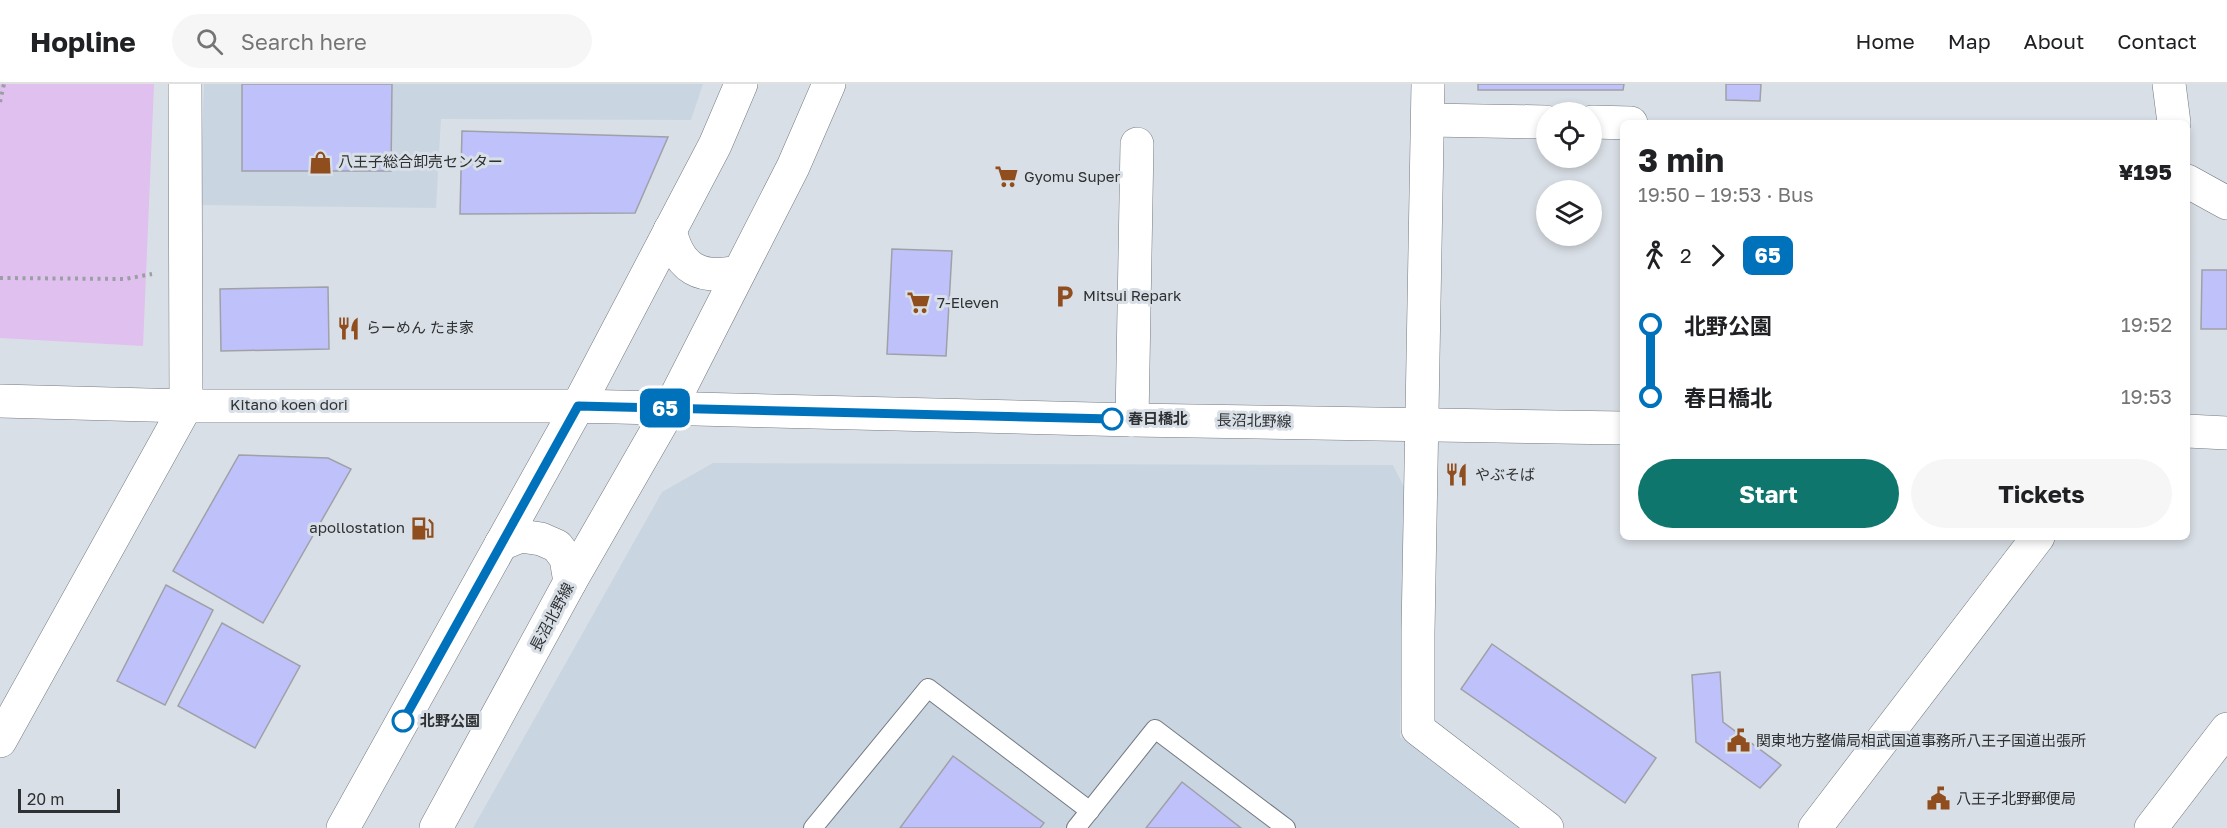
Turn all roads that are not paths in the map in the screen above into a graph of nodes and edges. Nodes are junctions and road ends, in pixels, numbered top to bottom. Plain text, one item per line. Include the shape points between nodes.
1 (184, 84) edge
2 (741, 84) edge
3 (829, 84) edge
4 (1428, 84) edge
5 (2169, 84) edge
6 (1428, 120) junction
7 (2174, 120) edge
8 (1536, 122) edge
9 (1602, 123) edge
10 (1620, 123) edge
11 (1137, 144) dead end
12 (2190, 183) edge
13 (2227, 203) edge
14 (670, 230) junction
15 (739, 272) junction
16 (0, 401) edge
17 (186, 406) junction
18 (578, 406) junction
19 (670, 408) junction
20 (1132, 420) junction
21 (1422, 424) junction
22 (1620, 428) edge
23 (2190, 431) edge
24 (2227, 433) edge
25 (2036, 540) edge
26 (501, 544) junction
27 (570, 582) junction
28 (2227, 729) edge
29 (0, 741) edge
30 (1090, 811) junction
31 (343, 828) edge
32 (436, 828) edge
33 (813, 828) edge
34 (1076, 828) edge
35 (1286, 828) edge
36 (1547, 828) edge
37 (1815, 828) edge
38 (2151, 828) edge

1 - 17 street
2 - 14 street via 715,145
3 - 15 street via 793,167
4 - 6 street
5 - 7 street
6 - 8 street
6 - 21 street
9 - 10 street
11 - 20 street
12 - 13 street
14 - 15 street via 682,260 698,272 718,277
14 - 18 street
15 - 19 street
16 - 17 street, Kitano koen dori
17 - 18 street, Kitano koen dori
17 - 29 street
18 - 19 street, 長沼北野線
18 - 26 street
19 - 20 street, 長沼北野線
19 - 27 street, 長沼北野線
20 - 21 street, 長沼北野線
21 - 22 street, 長沼北野線
21 - 36 street via 1418,729
23 - 24 street
25 - 37 street
26 - 27 street via 521,536 557,546 566,558
26 - 31 street
27 - 32 street, 長沼北野線
28 - 38 street
30 - 33 lane via 928,688
30 - 34 lane
30 - 35 lane via 1155,729

